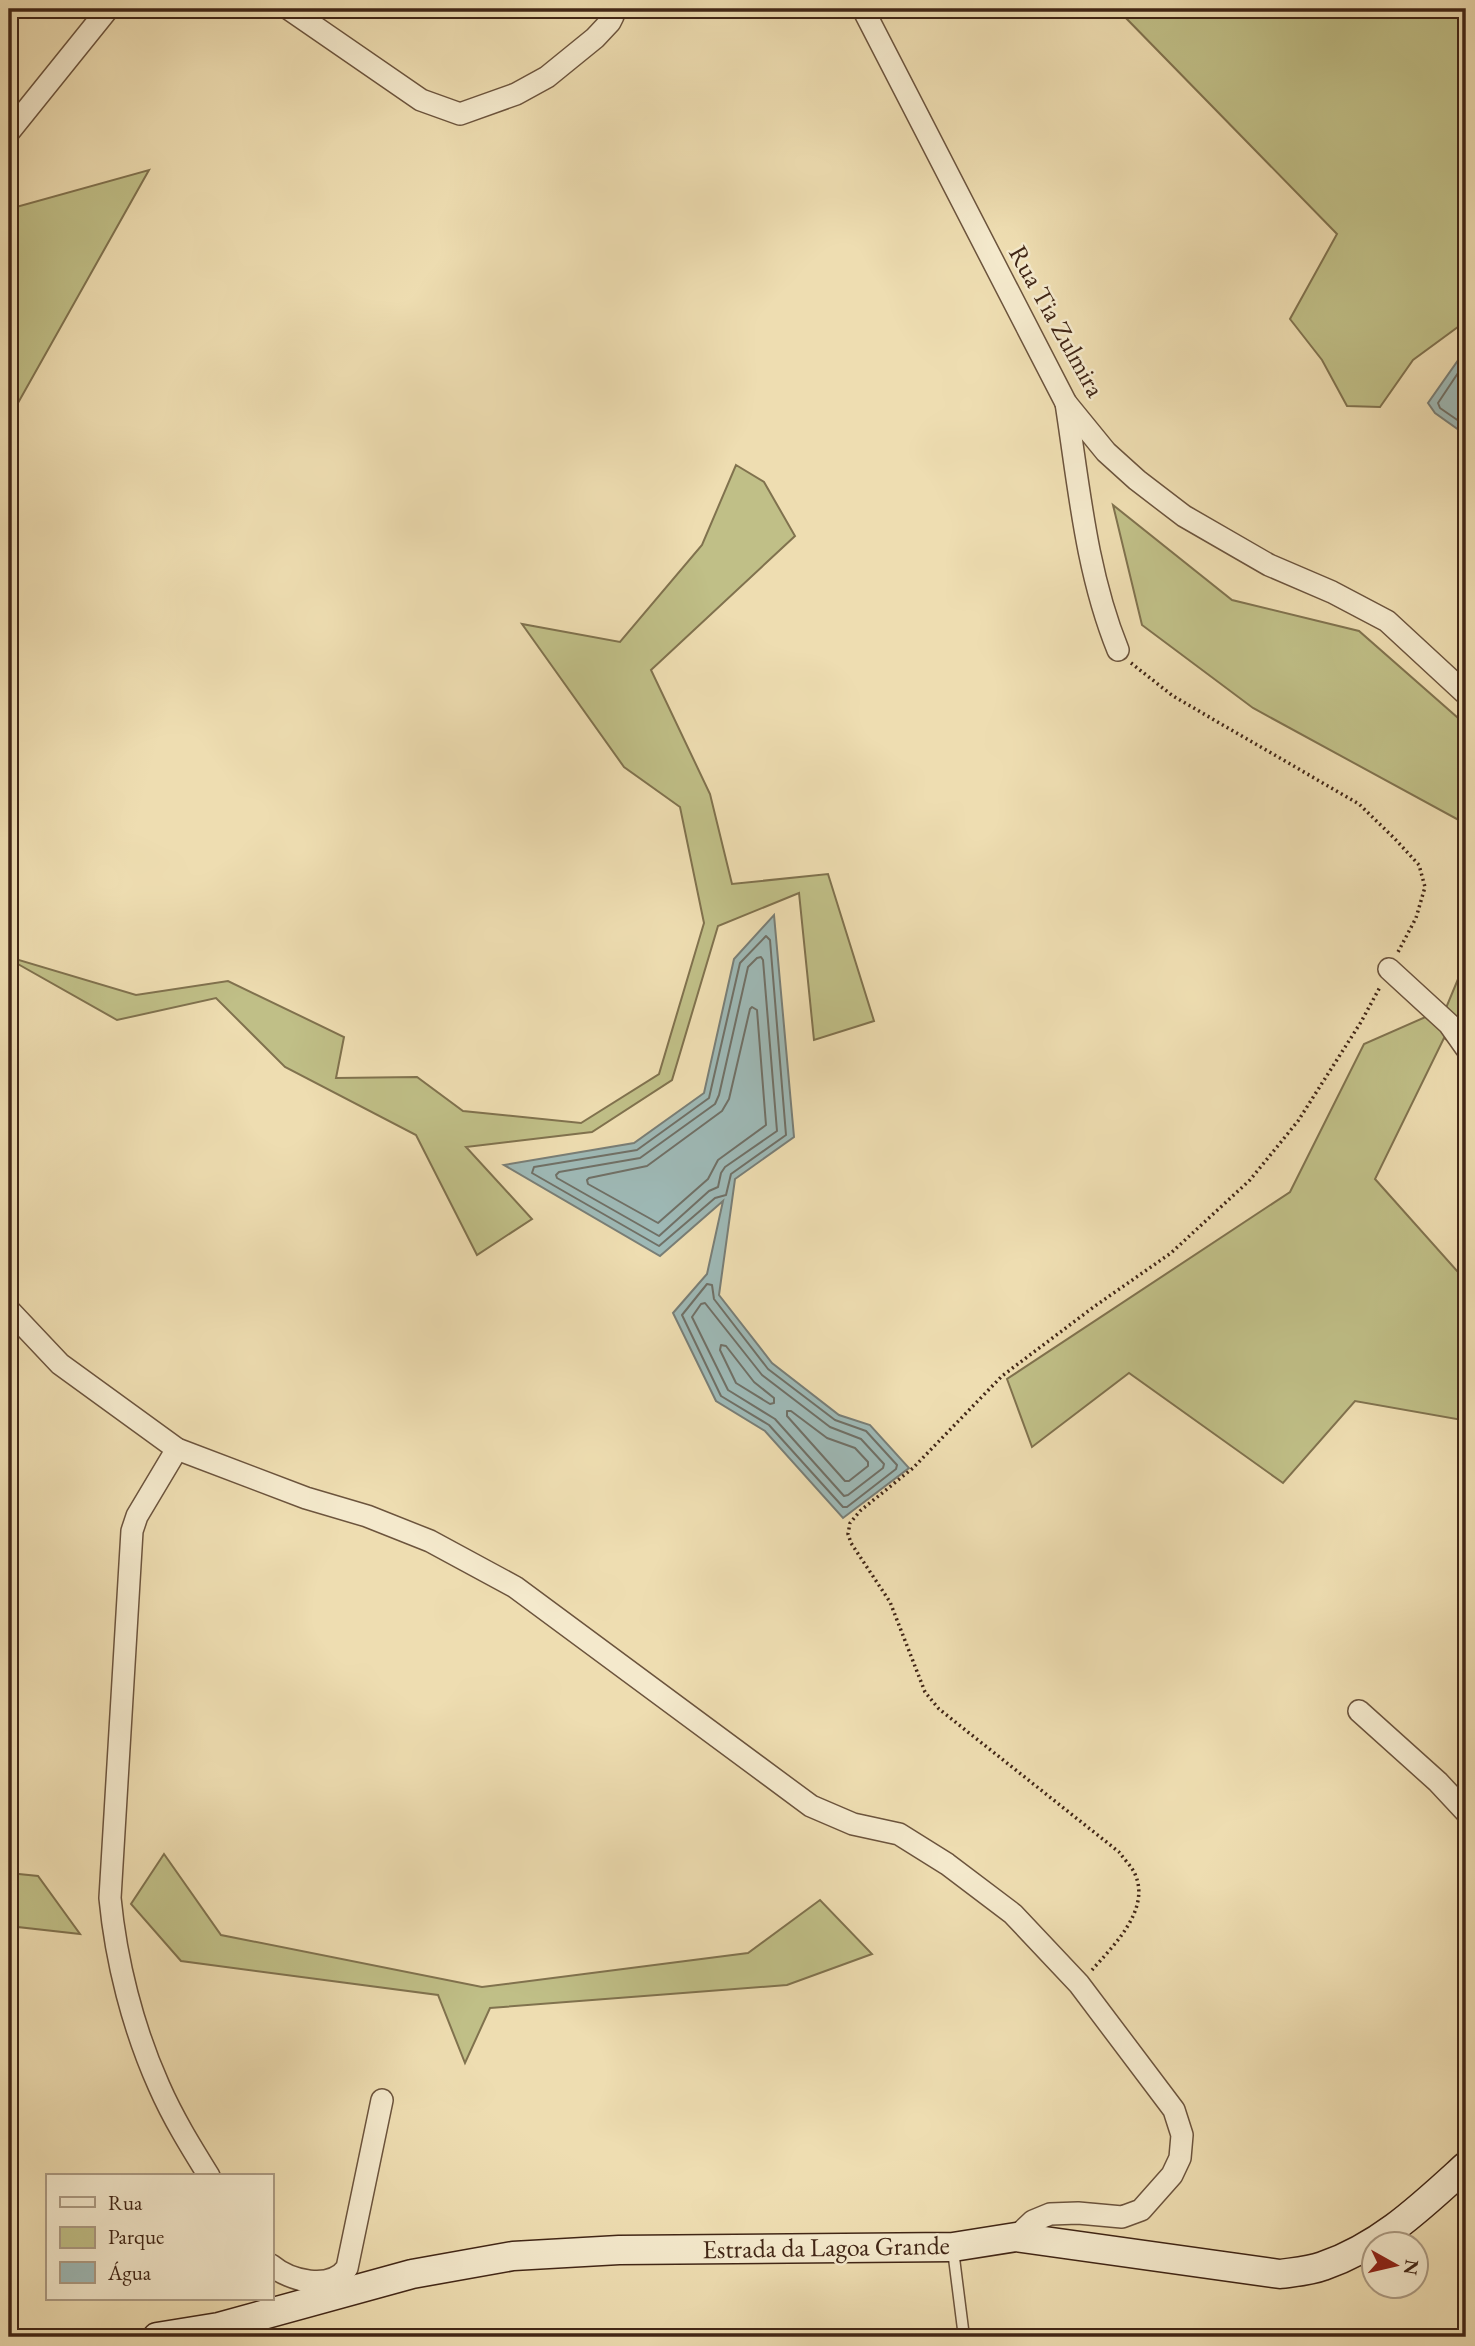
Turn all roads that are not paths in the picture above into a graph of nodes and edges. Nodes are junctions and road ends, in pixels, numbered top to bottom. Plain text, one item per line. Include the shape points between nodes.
1 (108, 9) edge
2 (289, 9) edge
3 (612, 9) edge
4 (863, 9) edge
5 (9, 132) edge
6 (1066, 403) junction
7 (1118, 650) road end
8 (1466, 694) edge
9 (1389, 969) road end
10 (1466, 1048) edge
11 (9, 1310) edge
12 (177, 1449) junction
13 (1359, 1711) dead end
14 (1466, 1812) edge
15 (382, 2100) dead end
16 (1466, 2166) edge
17 (208, 2174) edge
18 (1016, 2237) junction
19 (953, 2247) junction
20 (273, 2266) edge
21 (157, 2337) edge
22 (964, 2337) edge

1 - 5 street
2 - 3 street via 421,100 460,114 516,94 547,77 595,38 610,22
4 - 6 street, Rua Tia Zulmira
6 - 7 street via 1087,546
6 - 8 street, Rua Tia Zulmira via 1106,452 1184,516 1269,565 1387,621
9 - 10 street via 1449,1024
11 - 12 street via 60,1364
12 - 17 street via 132,1531 110,1898 142,2043 175,2119
12 - 18 street via 430,1541 515,1587 811,1806 853,1824 899,1834 1013,1914 1079,1984 1174,2110 1182,2135 1180,2158 1172,2175 1142,2210 1122,2217 1050,2214 1033,2221
13 - 14 street
15 - 20 street via 347,2268 332,2279 305,2281
16 - 18 street, Estrada da Lagoa Grande via 1400,2225 1366,2248 1321,2267 1280,2274
18 - 19 street, Estrada da Lagoa Grande
19 - 21 street, Estrada da Lagoa Grande via 619,2250 513,2256 412,2274 219,2327
19 - 22 lane

